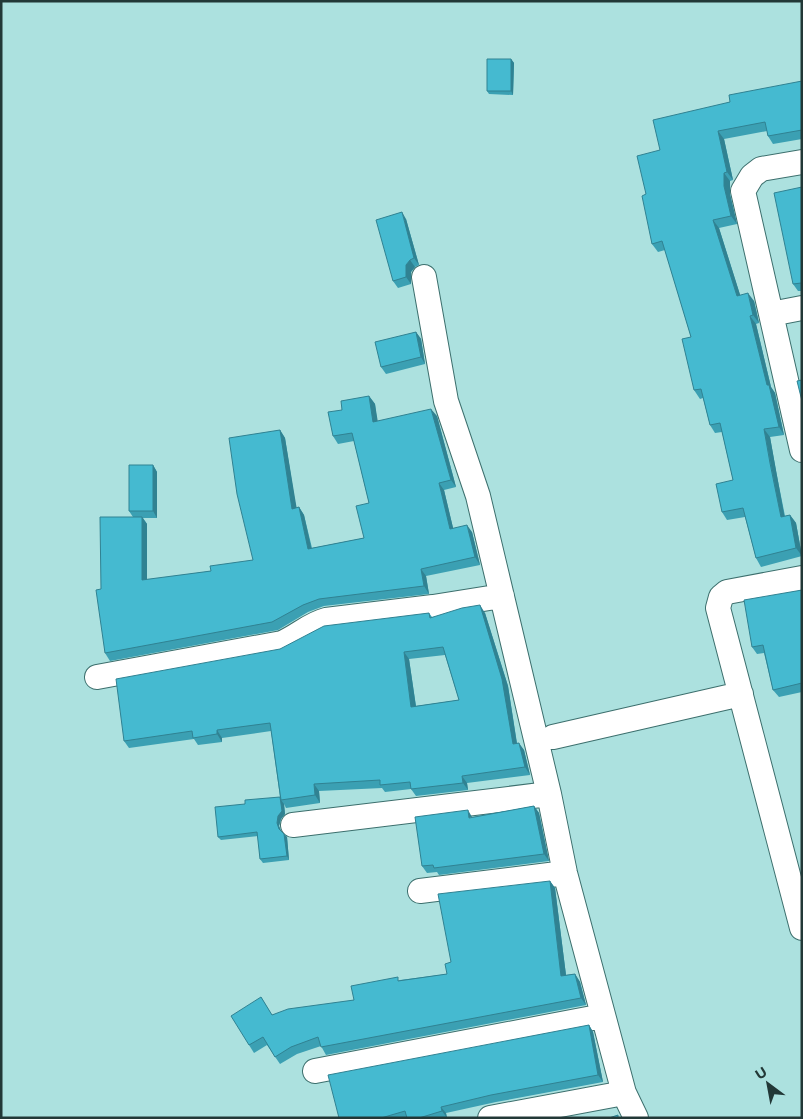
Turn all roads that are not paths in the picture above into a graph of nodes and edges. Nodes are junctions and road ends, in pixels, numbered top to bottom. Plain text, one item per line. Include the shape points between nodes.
1 (802, 162) edge
2 (424, 276) dead end
3 (802, 308) edge
4 (771, 314) junction
5 (802, 450) edge
6 (802, 578) edge
7 (502, 596) junction
8 (97, 677) dead end
9 (740, 694) junction
10 (553, 737) dead end
11 (548, 794) junction
12 (294, 825) dead end
13 (565, 873) junction
14 (420, 891) dead end
15 (802, 928) edge
16 (603, 1016) junction
17 (315, 1071) dead end
18 (624, 1093) junction
19 (490, 1118) edge
20 (636, 1118) edge

1 - 4 street via 762,170 752,176 743,191
2 - 7 street via 446,401 478,496
3 - 4 street
4 - 5 street
6 - 9 street via 727,592 721,597 718,608
7 - 8 street via 433,608 326,620 316,622 282,643
7 - 11 street
9 - 10 street
9 - 15 street
11 - 12 street
11 - 13 street
13 - 14 street
13 - 16 street
16 - 17 street
16 - 18 street
18 - 19 street
18 - 20 street

